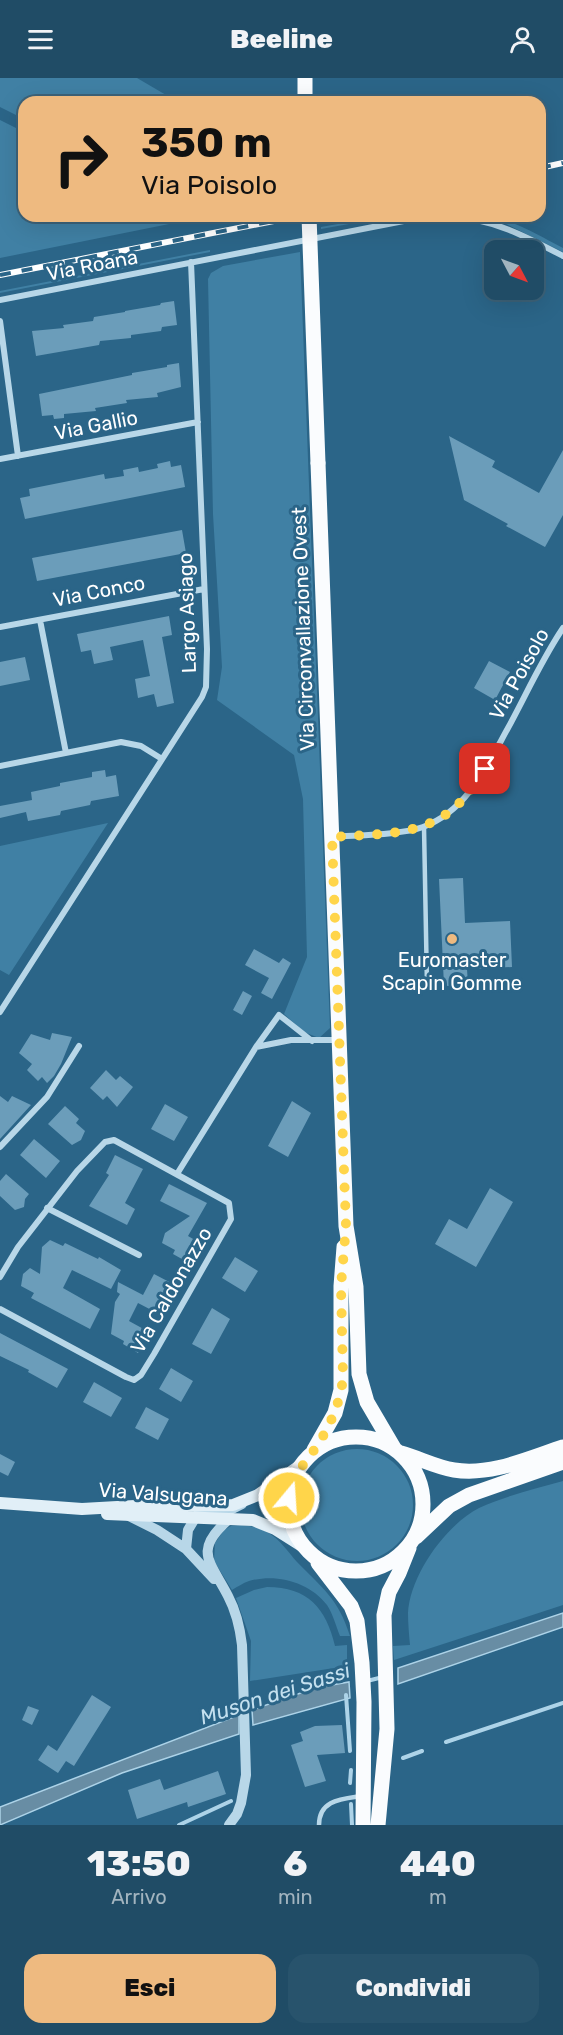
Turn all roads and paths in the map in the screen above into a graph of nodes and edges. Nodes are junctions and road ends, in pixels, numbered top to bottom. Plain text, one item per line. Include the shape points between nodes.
1 (305, 78) edge
2 (305, 96) edge
3 (309, 222) edge
4 (398, 222) edge
5 (480, 222) edge
6 (563, 256) edge
7 (191, 262) junction
8 (0, 300) edge
9 (0, 321) edge
10 (198, 422) junction
11 (18, 456) junction
12 (0, 459) edge
13 (204, 589) junction
14 (39, 620) junction
15 (0, 627) edge
16 (563, 628) edge
17 (66, 753) junction
18 (162, 759) junction
19 (0, 766) edge
20 (424, 827) junction
21 (332, 837) junction
22 (427, 986) dead end
23 (0, 1012) edge
24 (339, 1040) junction
25 (313, 1041) junction
26 (79, 1046) dead end
27 (255, 1047) junction
28 (0, 1147) edge
29 (177, 1174) junction
30 (47, 1208) junction
31 (346, 1226) junction
32 (139, 1255) dead end
33 (0, 1277) edge
34 (0, 1309) edge
35 (563, 1447) edge
36 (397, 1450) junction
37 (312, 1453) junction
38 (563, 1462) edge
39 (301, 1465) junction
40 (247, 1500) junction
41 (0, 1503) edge
42 (82, 1509) junction
43 (129, 1516) junction
44 (194, 1518) junction
45 (228, 1520) junction
46 (412, 1541) junction
47 (186, 1549) junction
48 (308, 1551) junction
49 (221, 1585) junction
50 (363, 1795) junction
51 (229, 1825) edge
52 (320, 1825) edge
53 (363, 1825) edge
54 (378, 1825) edge

1 - 2 main road
3 - 21 main road, Via Circonvallazione Ovest, bridge
4 - 7 street, Via Roana
5 - 6 street, Via Roana via 519,233
7 - 8 street, Via Roana
7 - 10 street, Largo Asiago
9 - 11 street
10 - 11 street, Via Gallio
10 - 13 street, Largo Asiago
11 - 12 street, Via Gallio
13 - 14 street, Via Conco
13 - 18 street, Largo Asiago via 206,687
14 - 15 street, Via Conco
14 - 17 street
16 - 20 street, Via Poisolo via 475,785 451,811
17 - 18 street via 128,742
17 - 19 street
18 - 23 street, Largo Asiago
20 - 21 street, Via Poisolo
20 - 22 lane
21 - 24 main road, Via Circonvallazione Ovest
24 - 25 street
24 - 31 main road, Via Circonvallazione Ovest
25 - 27 street via 291,1040
25 - 27 street via 279,1015
26 - 28 street via 47,1097
27 - 29 street
29 - 30 street, Via Caldonazzo via 114,1140 105,1142
29 - 34 street, Via Caldonazzo via 229,1203 231,1218 141,1376 134,1380 126,1377
30 - 32 street
30 - 33 street
31 - 36 main road, Via Circonvallazione Ovest via 356,1287 359,1374 367,1402
31 - 37 main road, Via Circonvallazione Ovest via 341,1286 341,1390 335,1413
35 - 36 main road via 476,1471 447,1469
36 - 37 main road, Via Circonvallazione Ovest via 361,1437 335,1440
36 - 46 main road, Via Circonvallazione Ovest via 415,1470 423,1493 422,1517
37 - 39 main road, Via Circonvallazione Ovest
38 - 46 main road via 469,1495 449,1506
39 - 40 main road, Via Valsugana
39 - 48 main road, Via Circonvallazione Ovest via 291,1487 289,1511 296,1534
40 - 42 main road, Via Valsugana via 233,1505
40 - 44 street via 228,1511 201,1512
41 - 42 main road, Via Valsugana
42 - 43 main road, Via Valsugana
43 - 44 main road, Via Valsugana
43 - 47 street
44 - 45 main road, Via Valsugana
44 - 47 street
45 - 48 main road, Via Valsugana via 261,1522
45 - 49 street via 211,1537 208,1548 208,1559
46 - 48 main road via 389,1562 363,1571 334,1568
46 - 54 main road, Via Circonvallazione Ovest via 389,1592 384,1615 387,1729
47 - 49 street
48 - 50 main road, Via Circonvallazione Ovest via 338,1586 357,1621 364,1702
49 - 51 street via 240,1627 244,1670 246,1775 237,1814
50 - 52 lane via 330,1802 323,1808
50 - 53 main road, Via Circonvallazione Ovest

